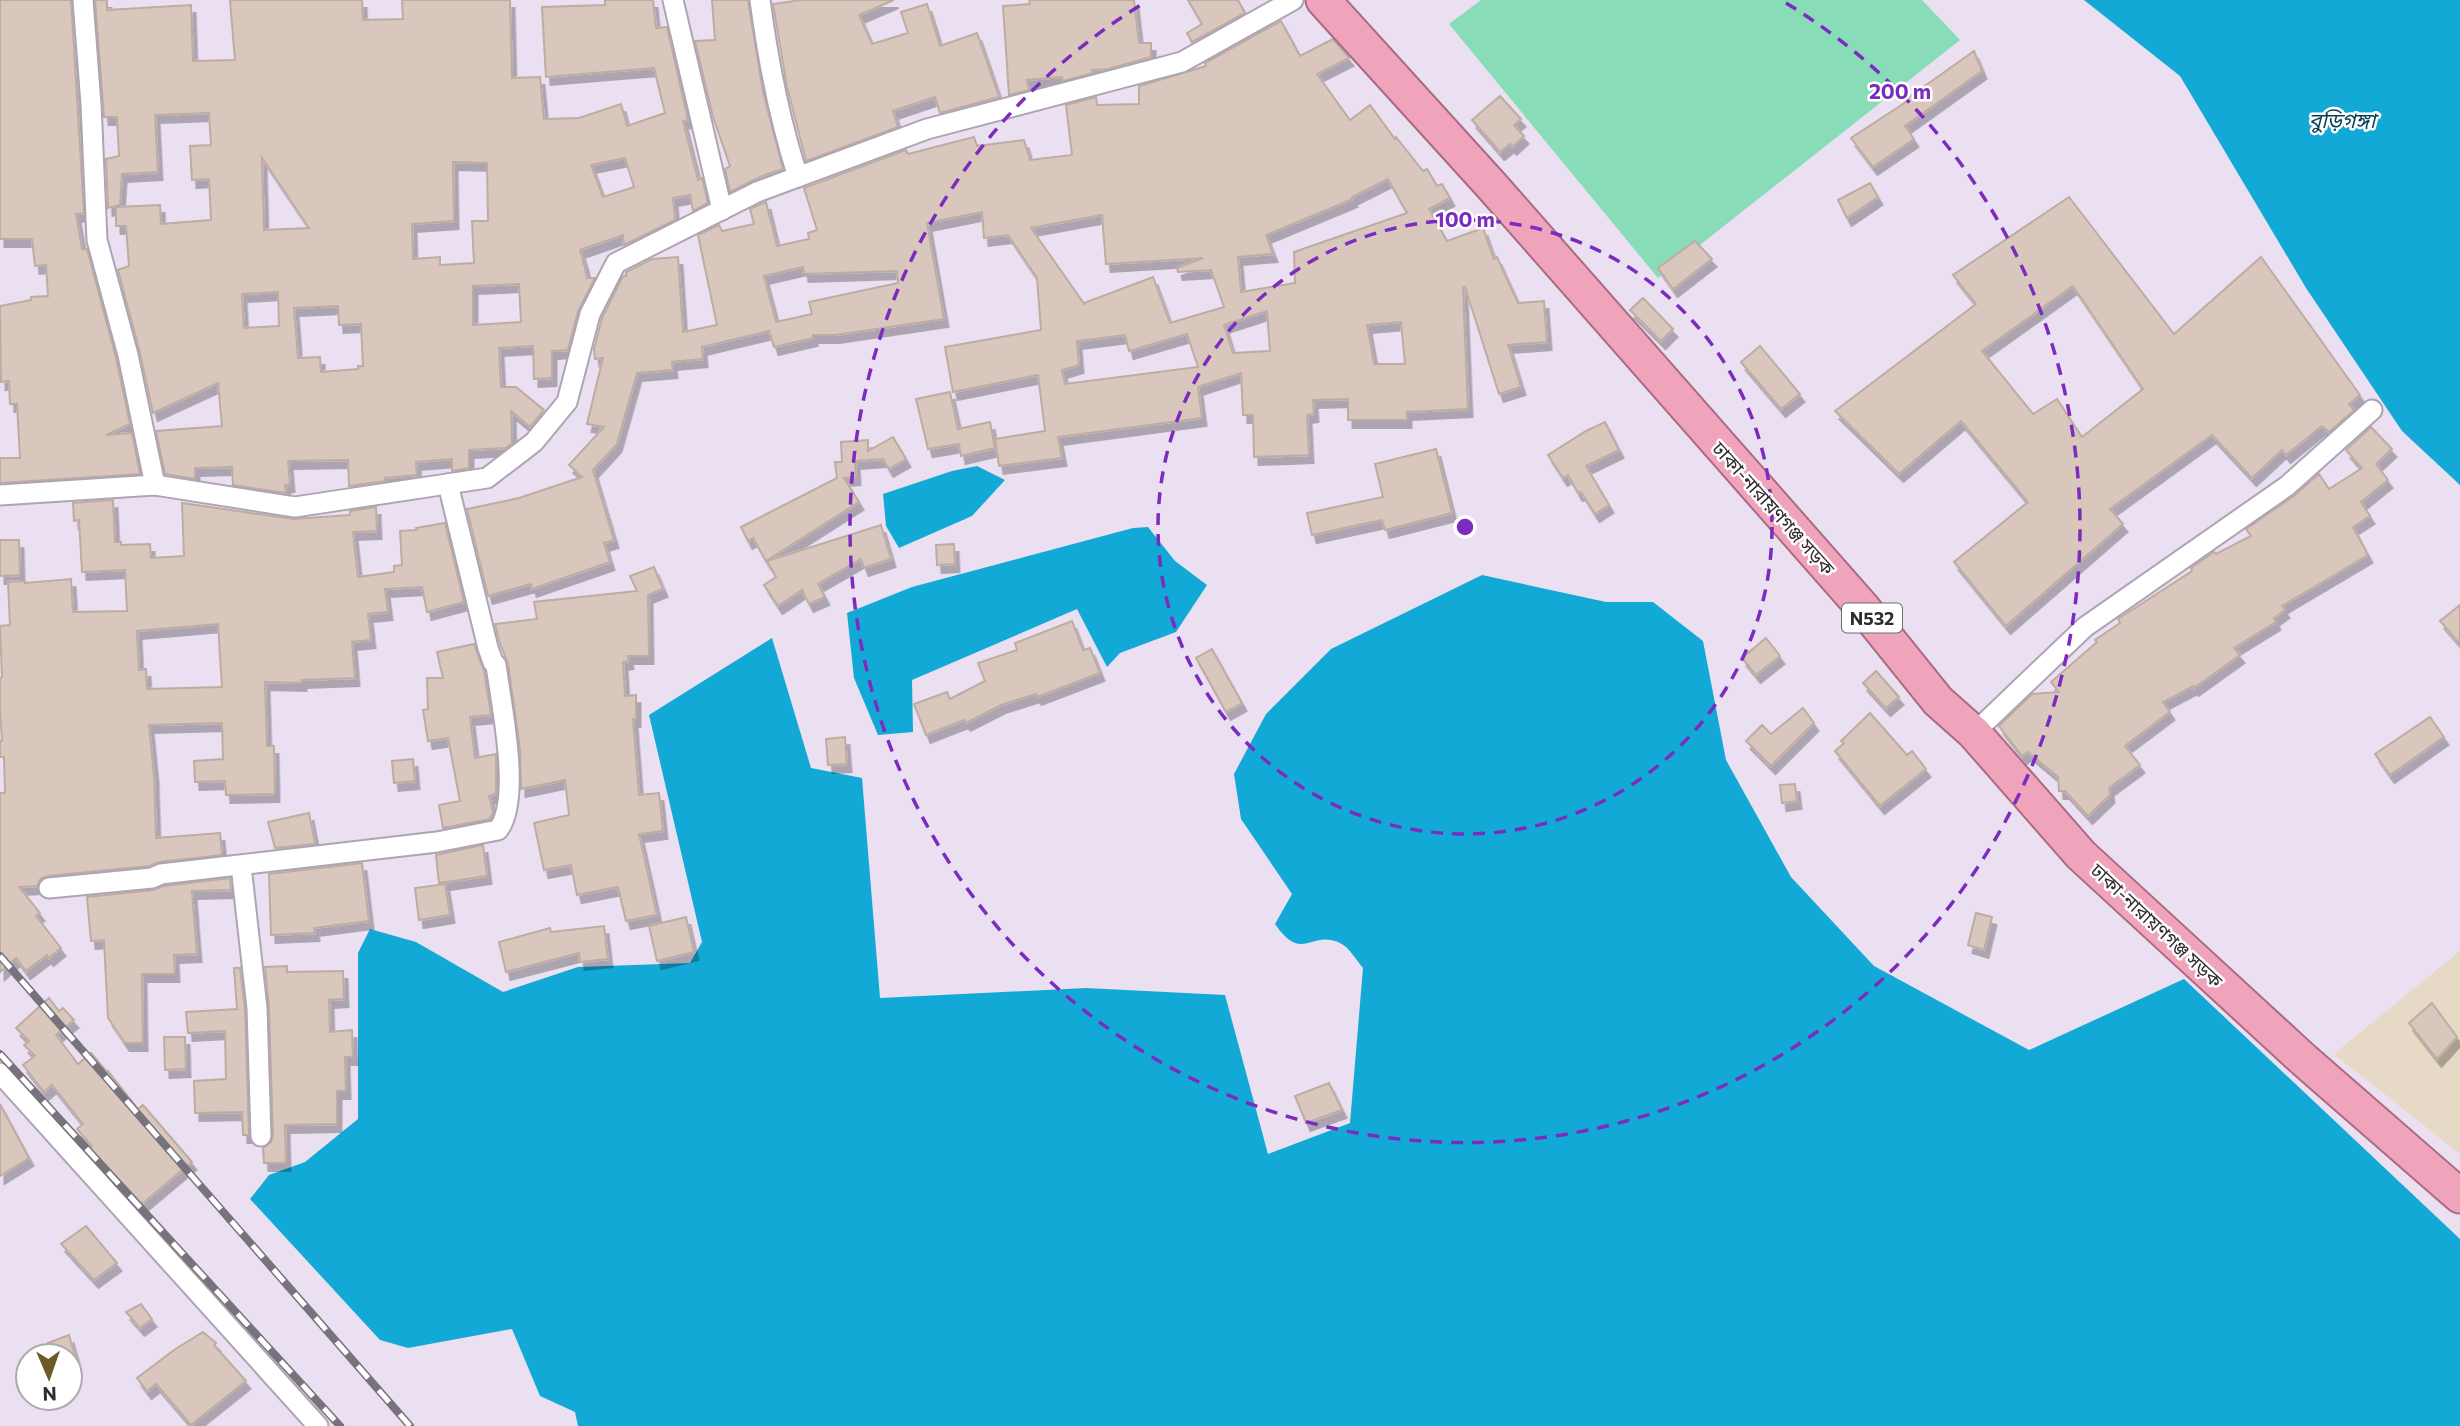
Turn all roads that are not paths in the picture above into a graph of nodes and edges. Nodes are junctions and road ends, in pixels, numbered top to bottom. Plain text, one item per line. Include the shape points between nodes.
1 (83, 0) edge
2 (673, 0) edge
3 (760, 0) edge
4 (1293, 0) edge
5 (1323, 0) edge
6 (798, 177) junction
7 (722, 210) junction
8 (2372, 410) dead end
9 (448, 484) junction
10 (155, 485) junction
11 (0, 495) edge
12 (1974, 733) junction
13 (241, 866) junction
14 (49, 888) dead end
15 (0, 1073) edge
16 (261, 1136) dead end
17 (2460, 1196) edge
18 (318, 1426) edge

1 - 10 street via 97,240 128,355
2 - 7 street
3 - 6 street via 768,66
4 - 6 street via 1182,62 927,129
5 - 12 highway, ঢাকা-নারায়ণগঞ্জ সড়ক / N532 via 1864,609 1938,701
6 - 7 street
7 - 9 street via 616,263 590,314 567,402 534,442 487,478
8 - 12 street via 2287,486 2085,627
9 - 10 street via 295,507
9 - 13 street via 496,665 510,780 502,825 498,830 437,842
10 - 11 street
12 - 17 highway, ঢাকা-নারায়ণগঞ্জ সড়ক / N532 via 2081,855
13 - 14 street
13 - 16 street via 257,1007
15 - 18 street

